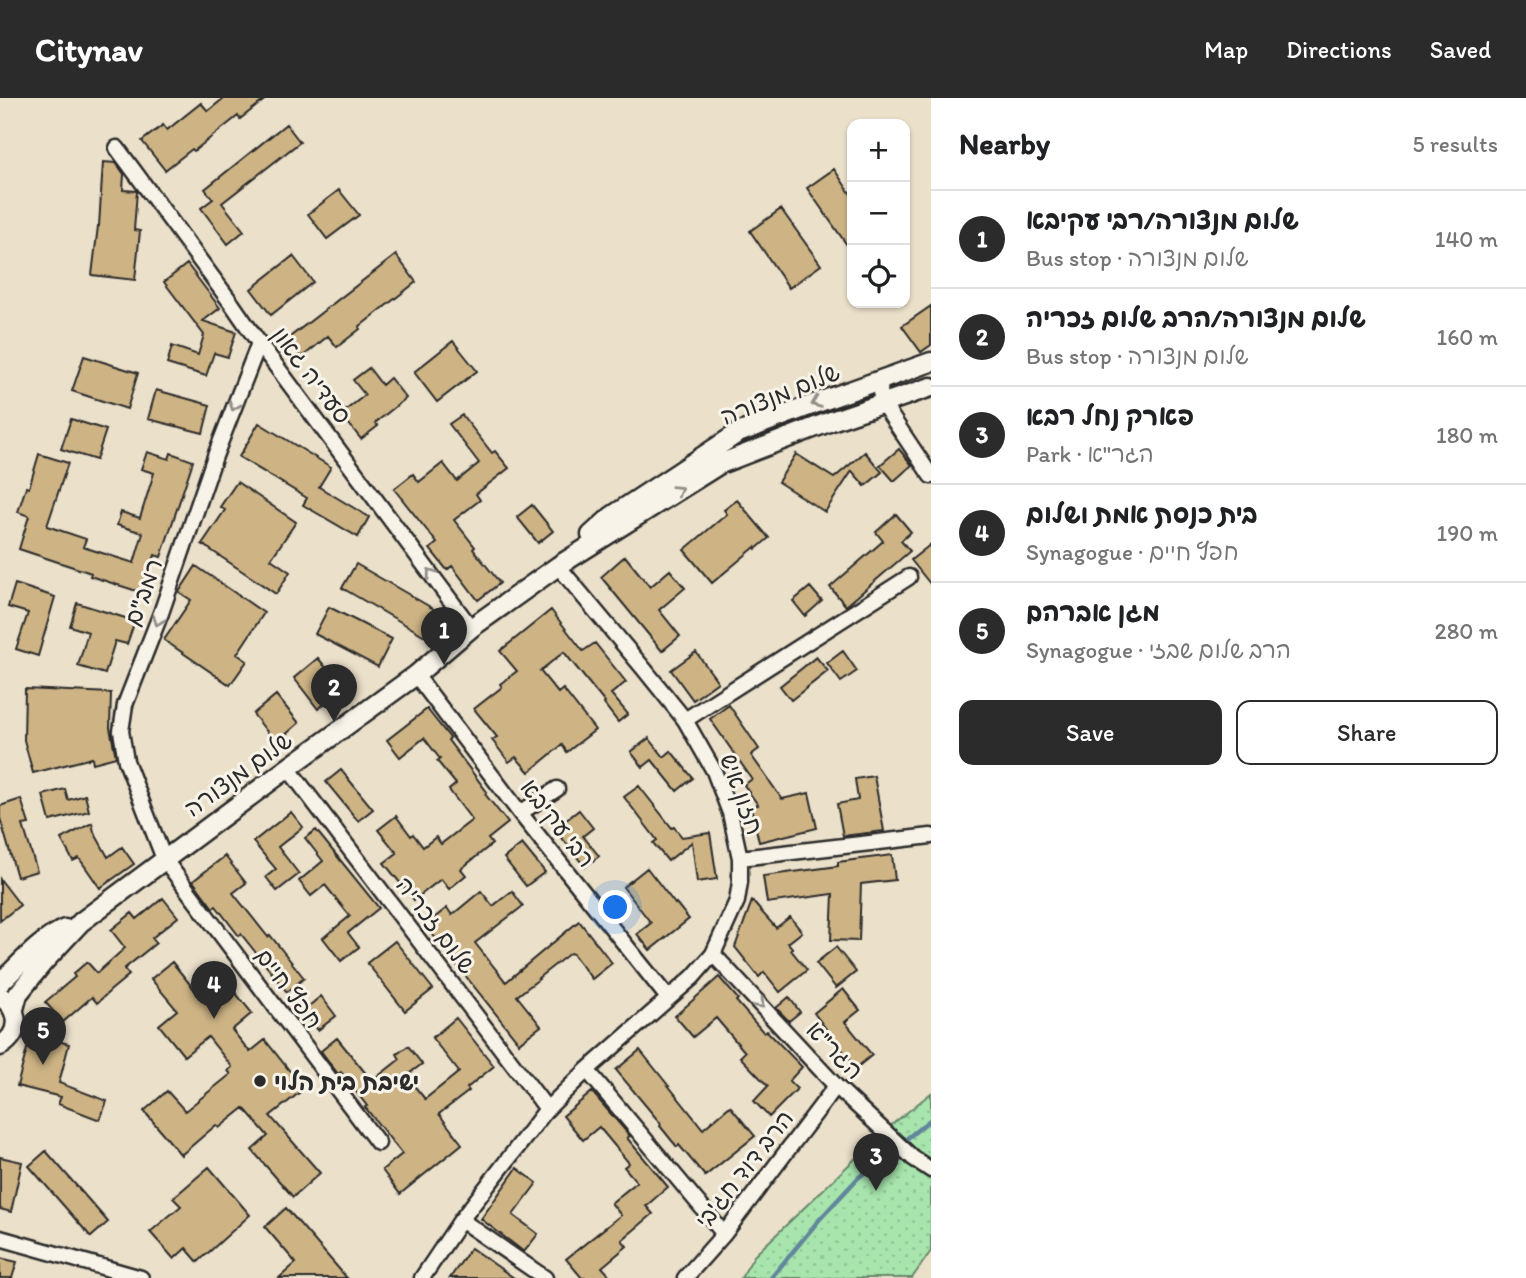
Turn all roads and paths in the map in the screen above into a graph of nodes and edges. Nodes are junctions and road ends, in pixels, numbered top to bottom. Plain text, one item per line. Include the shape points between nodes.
1 (117, 148) dead end
2 (259, 343) junction
3 (931, 362) edge
4 (881, 380) junction
5 (931, 387) edge
6 (883, 404) junction
7 (931, 476) edge
8 (558, 566) junction
9 (909, 577) dead end
10 (471, 628) junction
11 (416, 675) junction
12 (685, 720) junction
13 (288, 768) junction
14 (557, 789) dead end
15 (520, 813) junction
16 (931, 836) edge
17 (740, 858) junction
18 (164, 859) junction
19 (81, 922) junction
20 (713, 954) junction
21 (0, 983) edge
22 (0, 996) edge
23 (668, 998) junction
24 (13, 1009) junction
25 (0, 1047) edge
26 (587, 1070) junction
27 (836, 1086) junction
28 (547, 1109) junction
29 (378, 1143) dead end
30 (931, 1170) edge
31 (461, 1220) junction
32 (724, 1234) junction
33 (0, 1238) edge
34 (141, 1278) edge
35 (422, 1278) edge
36 (545, 1278) edge
37 (685, 1278) edge

1 - 2 street, סעדיה גאון
10 -> 2 street, סעדיה גאון
2 -> 18 street, רמב"ם via 125,705 121,731 127,761
3 - 4 street, שלום מנצורה
4 - 6 street
4 -> 8 street, שלום מנצורה via 738,433 612,516
5 - 6 street, שלום מנצורה
6 - 7 street
8 -> 6 street, שלום מנצורה via 720,464
8 - 10 street, שלום מנצורה
8 - 12 street, חזון איש
9 - 12 street
10 - 11 street, שלום מנצורה
11 - 13 street, שלום מנצורה
11 - 15 street, רבי עקיבא
12 - 17 street, חזון איש via 714,771
13 - 18 street, שלום מנצורה
13 - 28 street, שלום זכריה
14 - 15 street
15 - 23 street, רבי עקיבא
16 - 17 street
17 - 20 street, חזון איש via 737,901
18 - 19 street, שלום מנצורה
18 - 29 street, חפץ חיים
19 - 21 street, שלום מנצורה via 57,933
19 - 24 street, שלום מנצורה via 18,994
20 - 23 street, חזון איש
20 -> 27 street, הגר"א
22 - 24 street
23 - 26 street, חזון איש
24 - 25 street via 16,1027
26 - 28 street, חזון איש
26 - 32 street
27 - 30 street, הגר"א
27 - 32 street, הרב דוד חג'בי
28 - 31 street, חזון איש
31 - 35 street, חזון איש
31 - 36 street
32 - 37 street, הרב דוד חג'בי
33 - 34 street

